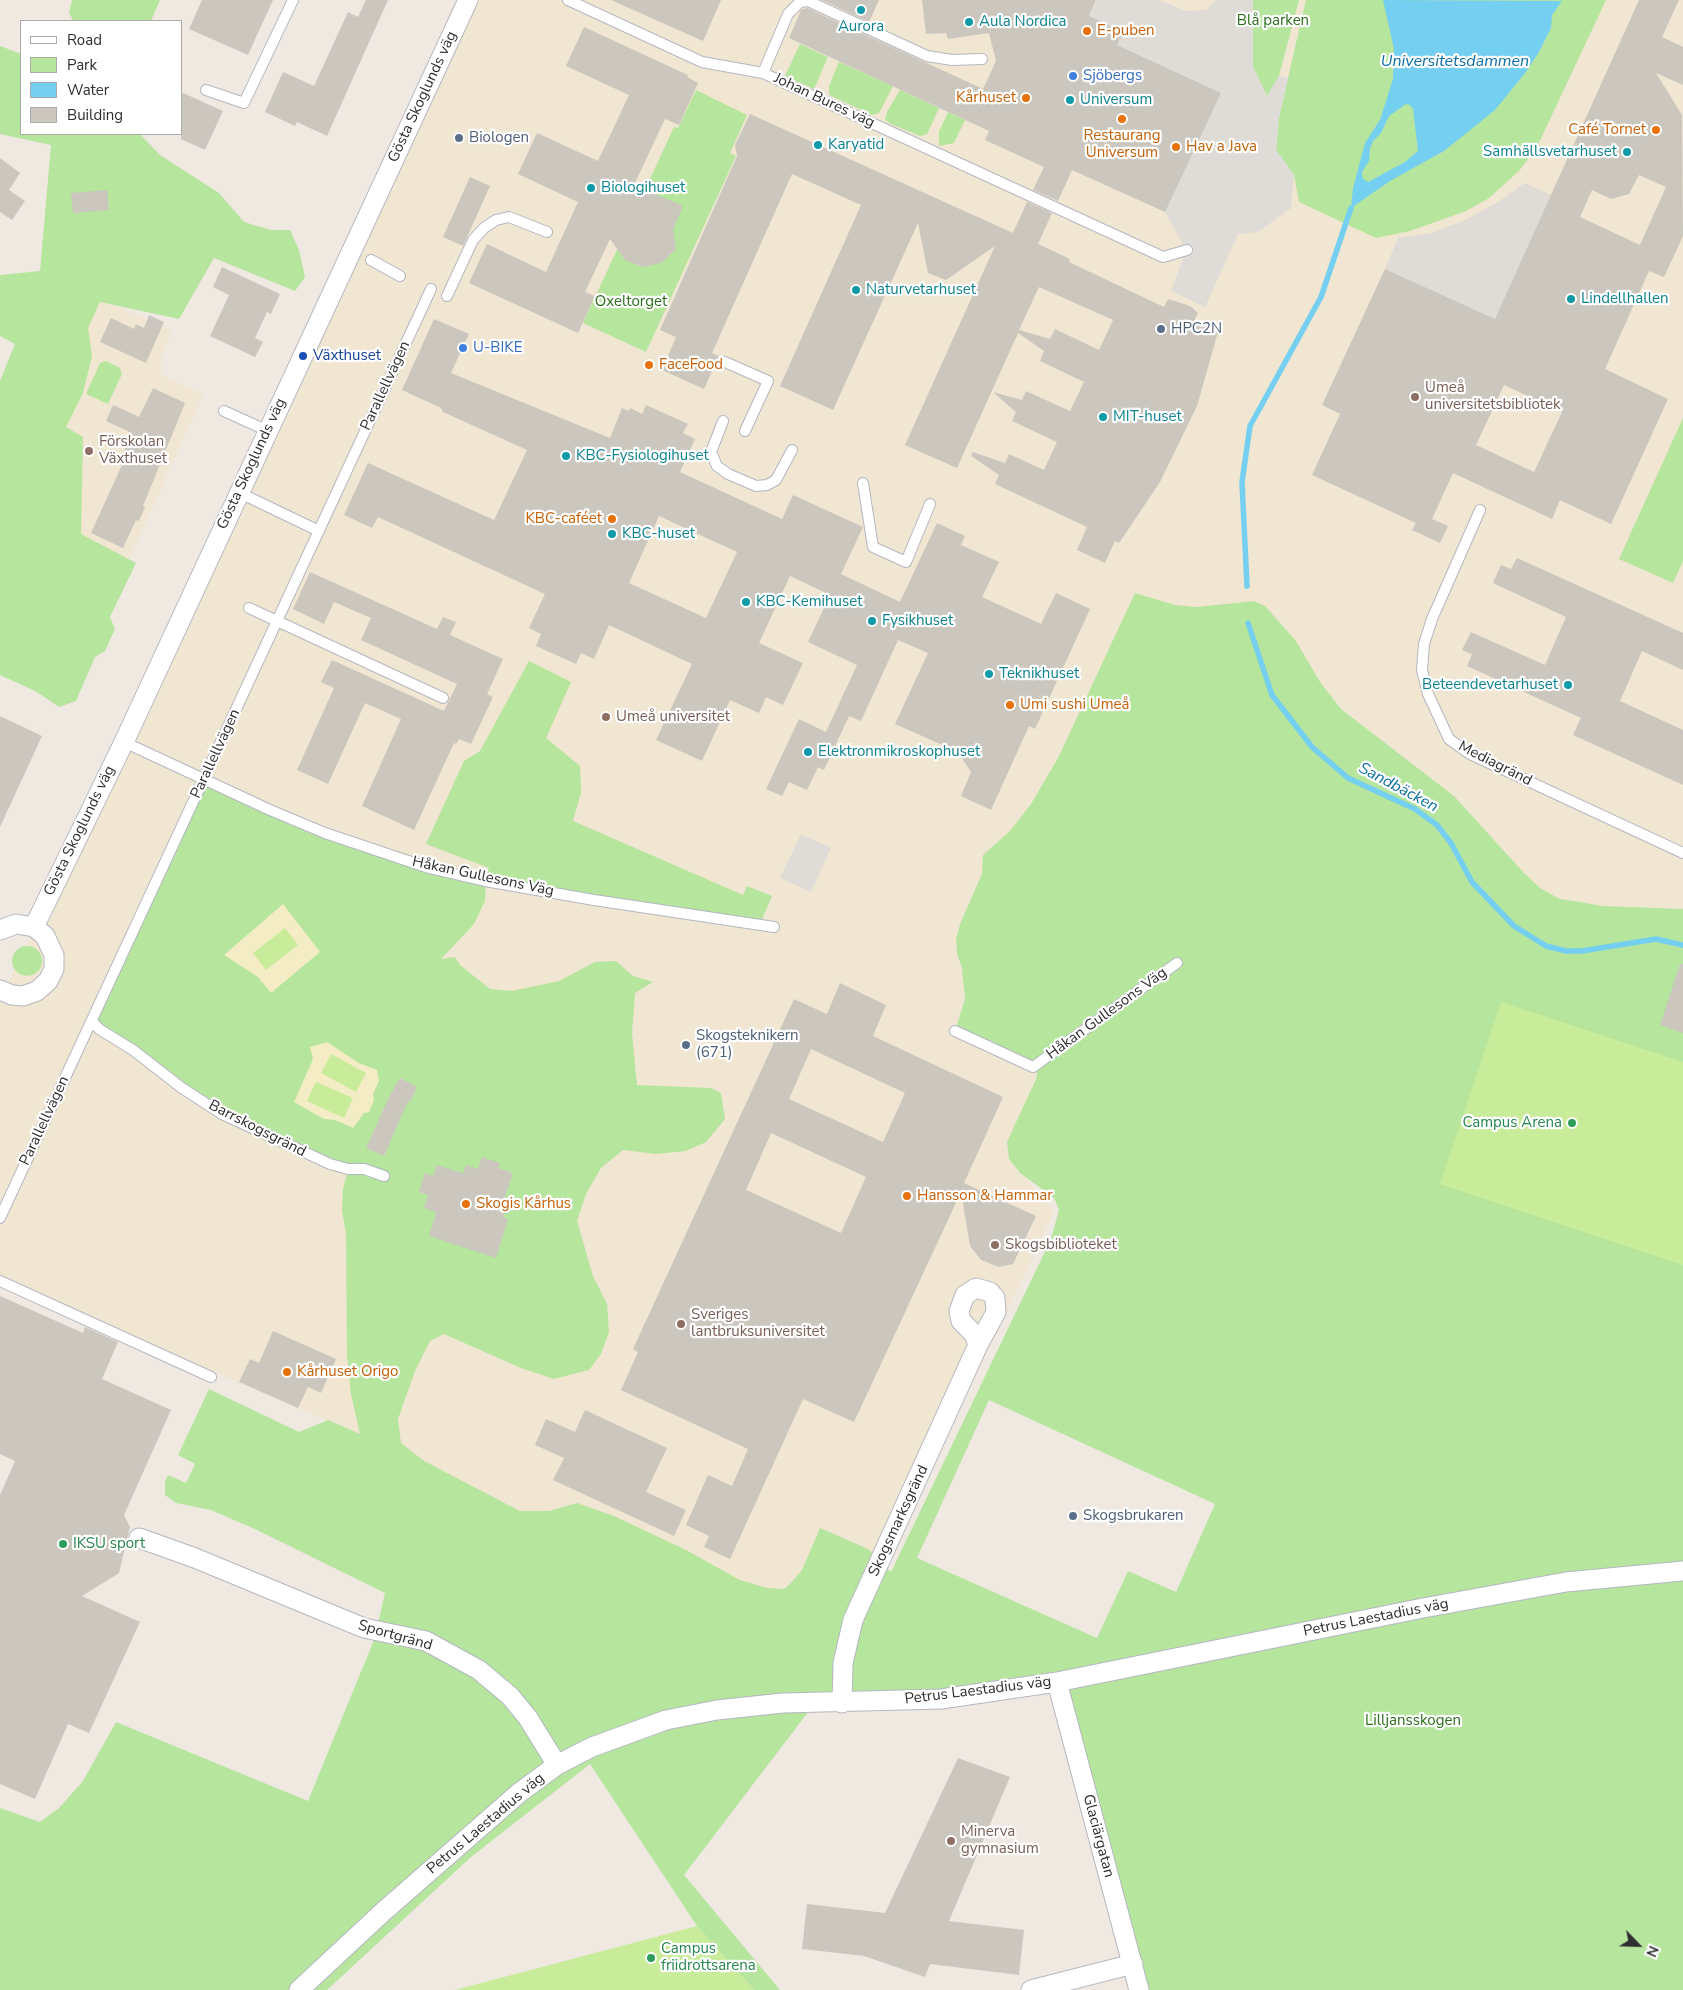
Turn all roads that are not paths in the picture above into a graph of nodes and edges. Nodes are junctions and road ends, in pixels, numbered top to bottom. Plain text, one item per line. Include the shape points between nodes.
1 (293, 0) edge
2 (468, 0) edge
3 (568, 0) edge
4 (982, 60) dead end
5 (763, 73) junction
6 (206, 90) dead end
7 (547, 232) dead end
8 (1186, 250) dead end
9 (371, 260) dead end
10 (400, 276) dead end
11 (431, 289) dead end
12 (448, 296) dead end
13 (725, 362) dead end
14 (224, 410) dead end
15 (722, 420) dead end
16 (268, 431) junction
17 (746, 431) dead end
18 (792, 450) dead end
19 (863, 483) dead end
20 (240, 493) junction
21 (930, 504) dead end
22 (1480, 510) dead end
23 (319, 531) junction
24 (249, 608) dead end
25 (277, 622) junction
26 (443, 698) dead end
27 (124, 742) junction
28 (204, 779) junction
29 (1683, 853) edge
30 (34, 927) junction
31 (774, 927) dead end
32 (0, 930) edge
33 (1177, 963) dead end
34 (1, 992) edge
35 (92, 1021) junction
36 (955, 1031) dead end
37 (384, 1176) dead end
38 (0, 1218) edge
39 (0, 1281) edge
40 (978, 1345) dead end
41 (211, 1377) dead end
42 (139, 1538) dead end
43 (1683, 1571) edge
44 (1057, 1682) junction
45 (842, 1703) junction
46 (557, 1765) junction
47 (1132, 1964) junction
48 (299, 1990) edge
49 (1030, 1990) edge
50 (1139, 1990) edge

1 - 6 lane via 244,103
2 - 16 street, Gösta Skoglunds väg
3 - 5 lane, Johan Bures väg via 702,62
4 - 5 lane via 927,56 808,1 800,2 788,14
5 - 8 lane, Johan Bures väg via 1164,257
7 - 12 lane via 523,220 509,217 496,220 473,240
9 - 10 lane
11 - 23 lane, Parallellvägen
13 - 17 lane via 768,381
14 - 16 lane
15 - 18 lane via 711,452 717,466 728,474 756,486 767,486 776,480
16 - 20 street, Gösta Skoglunds väg
19 - 21 lane via 873,547 906,562
20 - 23 lane
20 - 27 street, Gösta Skoglunds väg
22 - 29 lane, Mediagränd via 1432,618 1424,644 1422,670 1428,694 1449,739 1470,754
23 - 25 lane, Parallellvägen
24 - 25 lane
25 - 26 lane
25 - 28 lane, Parallellvägen
27 - 28 lane, Håkan Gullesons Väg
27 - 30 street, Gösta Skoglunds väg
28 - 31 lane, Håkan Gullesons Väg via 325,833 429,868 594,900
28 - 35 lane, Parallellvägen
30 - 32 street via 16,924
30 - 34 street via 52,946 54,969 48,981 37,991 23,996
33 - 36 lane, Håkan Gullesons Väg via 1034,1066
35 - 37 lane, Barrskogsgränd via 222,1114 330,1164
35 - 38 lane, Parallellvägen
39 - 41 lane
40 - 45 street, Skogsmarksgränd via 853,1620 843,1663
42 - 46 street, Sportgränd via 364,1628 426,1641 479,1670 510,1696
43 - 44 street, Petrus Laestadius väg via 1566,1582
44 - 45 street, Petrus Laestadius väg via 941,1699
44 - 47 street, Glaciärgatan
45 - 46 street, Petrus Laestadius väg via 783,1703 690,1715 625,1734
46 - 48 street, Petrus Laestadius väg via 519,1793
47 - 49 street
47 - 50 street, Glaciärgatan

